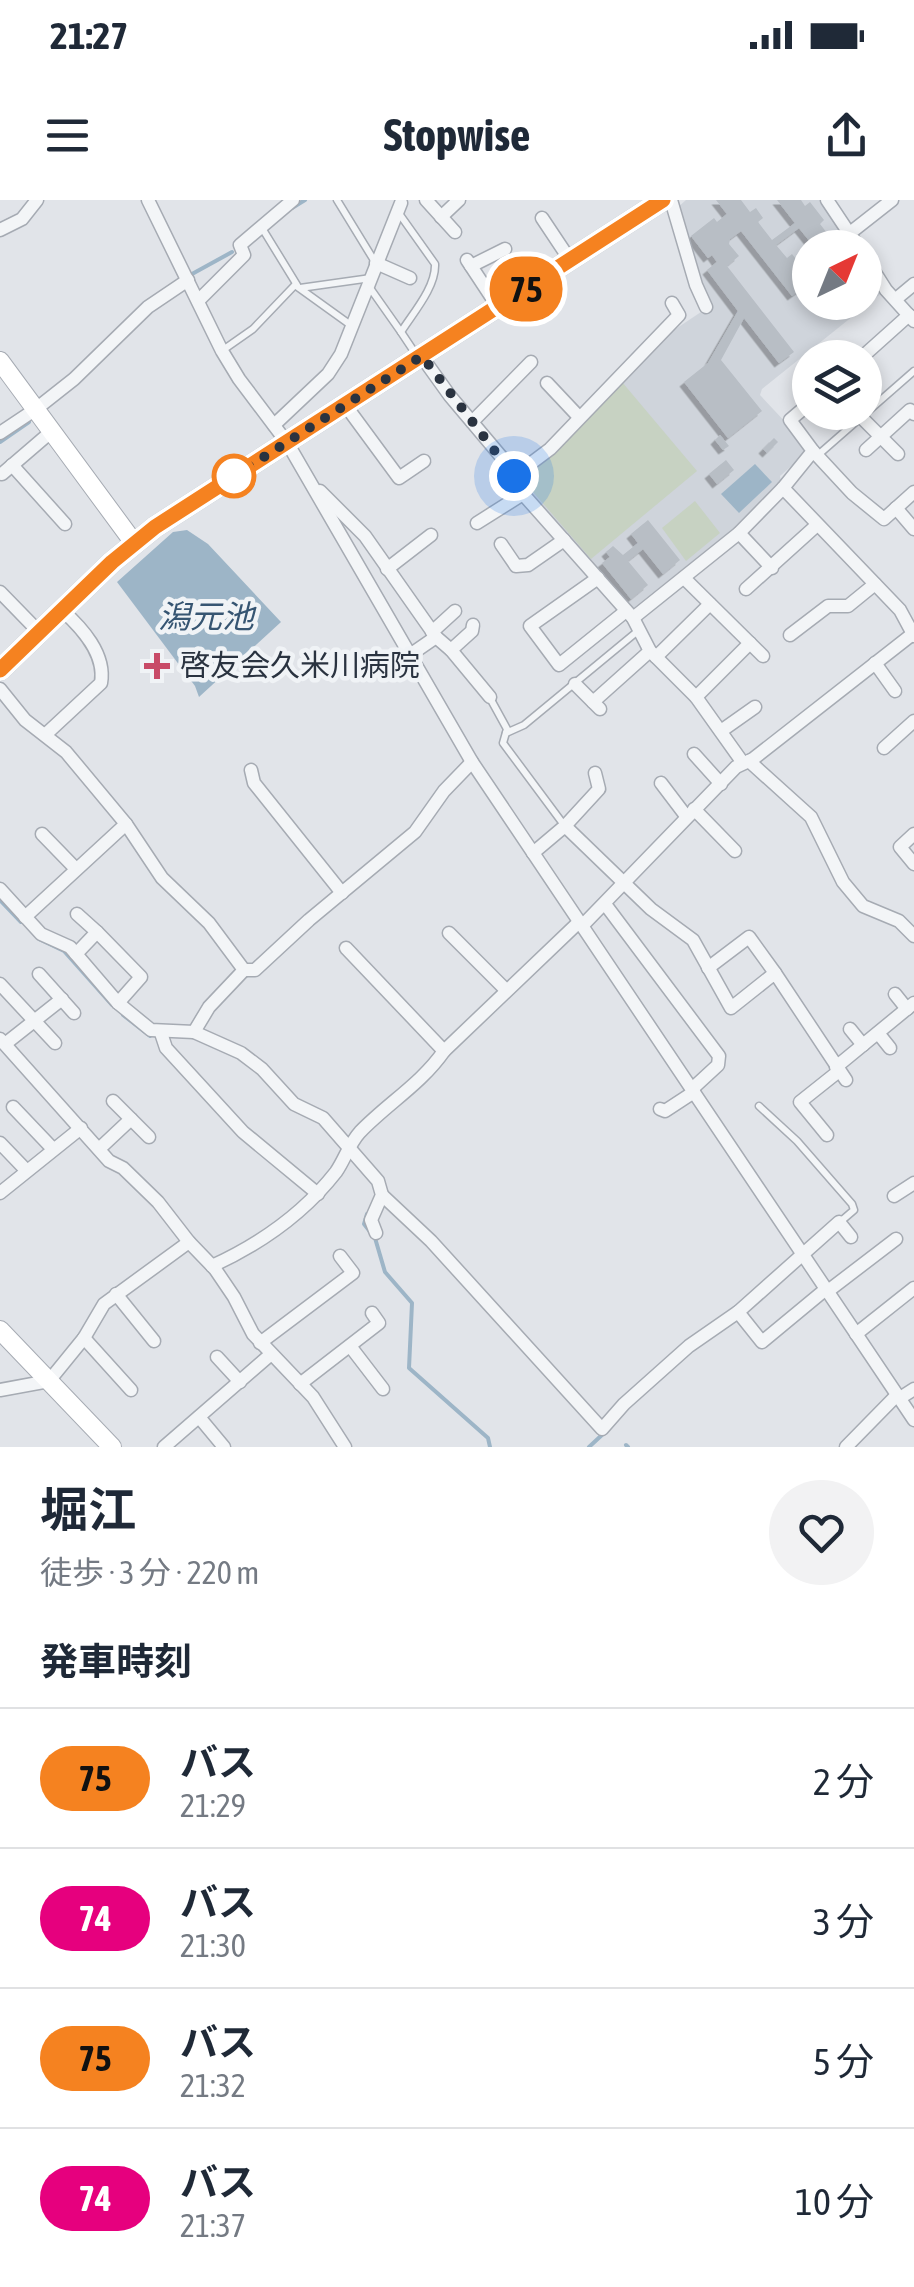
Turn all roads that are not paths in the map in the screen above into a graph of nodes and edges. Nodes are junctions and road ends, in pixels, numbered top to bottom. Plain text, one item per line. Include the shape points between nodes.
1 (148, 200) edge
2 (293, 200) edge
3 (338, 200) edge
4 (426, 200) edge
5 (459, 200) edge
6 (663, 200) edge
7 (671, 200) edge
8 (828, 200) edge
9 (892, 200) edge
10 (34, 202) edge
11 (398, 203) edge
12 (442, 217) junction
13 (542, 218) dead end
14 (262, 226) junction
15 (0, 230) edge
16 (848, 230) edge
17 (854, 230) edge
18 (455, 232) dead end
19 (505, 249) dead end
20 (570, 260) junction
21 (376, 263) junction
22 (410, 278) dead end
23 (188, 280) junction
24 (882, 280) edge
25 (370, 282) junction
26 (914, 284) edge
27 (298, 287) junction
28 (896, 299) junction
29 (198, 301) junction
30 (672, 303) dead end
31 (498, 307) junction
32 (706, 307) dead end
33 (911, 318) edge
34 (353, 327) junction
35 (401, 332) junction
36 (882, 341) edge
37 (222, 350) junction
38 (421, 357) junction
39 (0, 360) edge
40 (532, 362) dead end
41 (914, 371) edge
42 (547, 384) dead end
43 (882, 399) edge
44 (346, 406) junction
45 (36, 409) junction
46 (914, 414) edge
47 (579, 418) junction
48 (472, 422) junction
49 (274, 425) junction
50 (798, 430) edge
51 (844, 430) edge
52 (873, 430) edge
53 (52, 431) junction
54 (0, 433) edge
55 (880, 437) junction
56 (288, 444) junction
57 (866, 450) dead end
58 (815, 453) junction
59 (898, 454) dead end
60 (424, 461) dead end
61 (7, 470) edge
62 (514, 476) junction
63 (313, 487) junction
64 (783, 488) junction
65 (914, 492) edge
66 (524, 494) junction
67 (896, 508) junction
68 (477, 523) dead end
69 (65, 524) dead end
70 (818, 525) junction
71 (914, 529) edge
72 (739, 533) junction
73 (431, 535) dead end
74 (564, 540) junction
75 (134, 542) junction
76 (500, 544) dead end
77 (772, 568) junction
78 (387, 569) junction
79 (598, 578) junction
80 (684, 578) junction
81 (874, 584) junction
82 (746, 589) dead end
83 (0, 592) edge
84 (710, 604) junction
85 (62, 610) junction
86 (456, 611) dead end
87 (633, 620) junction
88 (473, 626) dead end
89 (39, 632) junction
90 (434, 634) junction
91 (914, 634) edge
92 (790, 635) dead end
93 (750, 643) junction
94 (451, 650) junction
95 (653, 654) junction
96 (410, 655) junction
97 (764, 656) dead end
98 (875, 663) junction
99 (0, 670) edge
100 (575, 684) junction
101 (0, 689) edge
102 (895, 691) dead end
103 (490, 697) joint
104 (696, 697) junction
105 (755, 707) dead end
106 (914, 721) edge
107 (720, 731) junction
108 (506, 732) junction
109 (44, 735) junction
110 (884, 748) dead end
111 (694, 754) dead end
112 (472, 762) junction
113 (746, 762) junction
114 (251, 770) dead end
115 (595, 773) dead end
116 (660, 783) dead end
117 (721, 784) junction
118 (690, 813) junction
119 (126, 824) junction
120 (565, 826) junction
121 (42, 834) dead end
122 (914, 834) edge
123 (734, 851) dead end
124 (533, 853) junction
125 (914, 864) edge
126 (76, 869) junction
127 (626, 882) junction
128 (0, 889) edge
129 (342, 894) junction
130 (605, 904) junction
131 (77, 914) dead end
132 (25, 916) junction
133 (581, 924) junction
134 (97, 932) junction
135 (448, 933) dead end
136 (914, 936) edge
137 (346, 948) dead end
138 (76, 954) junction
139 (708, 968) junction
140 (244, 970) junction
141 (775, 973) junction
142 (39, 974) dead end
143 (0, 984) edge
144 (505, 990) junction
145 (895, 994) dead end
146 (62, 999) junction
147 (118, 1002) junction
148 (911, 1006) edge
149 (74, 1013) dead end
150 (34, 1021) junction
151 (850, 1030) dead end
152 (161, 1032) junction
153 (194, 1032) junction
154 (878, 1033) junction
155 (2, 1042) edge
156 (55, 1043) dead end
157 (863, 1045) junction
158 (890, 1048) dead end
159 (444, 1051) junction
160 (840, 1072) junction
161 (693, 1091) junction
162 (113, 1101) dead end
163 (760, 1106) dead end
164 (13, 1107) dead end
165 (660, 1109) dead end
166 (131, 1119) junction
167 (81, 1128) junction
168 (827, 1135) dead end
169 (149, 1137) dead end
170 (0, 1143) edge
171 (53, 1148) junction
172 (99, 1149) junction
173 (348, 1151) junction
174 (26, 1169) junction
175 (914, 1183) edge
176 (0, 1192) edge
177 (318, 1194) junction
178 (382, 1195) junction
179 (894, 1196) dead end
180 (839, 1222) junction
181 (376, 1233) dead end
182 (852, 1237) dead end
183 (896, 1240) dead end
184 (189, 1242) junction
185 (802, 1254) junction
186 (340, 1256) dead end
187 (212, 1266) junction
188 (827, 1290) junction
189 (912, 1293) edge
190 (116, 1294) junction
191 (738, 1312) junction
192 (372, 1313) dead end
193 (0, 1330) edge
194 (856, 1334) junction
195 (84, 1338) junction
196 (154, 1341) dead end
197 (260, 1343) junction
198 (350, 1346) junction
199 (270, 1354) junction
200 (217, 1357) dead end
201 (49, 1382) junction
202 (240, 1382) junction
203 (300, 1384) junction
204 (383, 1389) dead end
205 (914, 1389) edge
206 (0, 1390) edge
207 (130, 1390) dead end
208 (898, 1396) junction
209 (199, 1417) junction
210 (914, 1420) edge
211 (341, 1442) edge
212 (112, 1447) edge
213 (164, 1447) edge
214 (224, 1447) edge
215 (324, 1447) edge
216 (846, 1447) edge

1 - 23 street
2 - 14 street
3 - 21 lane
4 - 12 street
5 - 12 street
6 - 20 main road
7 - 32 street
8 - 16 street
9 - 17 street
10 - 15 street via 22,219
11 - 21 street
11 - 35 lane via 436,272
12 - 18 street
13 - 20 street
14 - 27 lane
14 - 29 street
19 - 31 street via 469,263
20 - 31 main road
21 - 22 street
21 - 25 street
23 - 29 street
23 - 45 street via 148,307
24 - 28 street
25 - 27 lane
25 - 34 street
25 - 35 lane
26 - 28 street
27 - 34 lane
27 - 37 lane
28 - 33 street
29 - 37 street
30 - 47 street via 679,315
31 - 38 main road
33 - 36 street
34 - 49 street via 328,374
35 - 38 lane
37 - 49 street
38 - 44 main road
38 - 48 street
39 - 45 street
40 - 48 street
41 - 43 lane
42 - 47 street
44 - 56 main road
44 - 60 street via 399,478
45 - 53 street
45 - 54 street
46 - 55 street via 910,410
47 - 62 street
48 - 62 street
49 - 56 street
50 - 58 street
51 - 58 lane
52 - 55 street
53 - 61 street
53 - 75 street
55 - 57 street
55 - 59 street
56 - 63 street
56 - 75 main road
58 - 64 street
58 - 67 street via 884,519
61 - 69 street via 50,498
62 - 66 street
63 - 78 street via 364,536
63 - 96 street
64 - 70 street
64 - 72 street
65 - 67 street
66 - 68 street
66 - 74 street
67 - 71 street
70 - 77 street
70 - 81 street
72 - 77 street
72 - 80 street
73 - 78 street
74 - 76 street via 516,566
74 - 79 street
75 - 85 main road
77 - 82 street
78 - 90 street
79 - 87 street
79 - 87 street via 530,626 559,665
80 - 84 street
80 - 87 street
81 - 91 street
81 - 92 street via 848,606 828,606
83 - 89 street
84 - 93 street
84 - 95 street
85 - 89 main road
85 - 109 street via 94,647 101,683
86 - 90 street
87 - 95 street
87 - 100 lane
88 - 94 street
89 - 99 main road
90 - 94 street
90 - 96 street
91 - 98 street
93 - 97 street
93 - 104 street
94 - 103 street
95 - 100 street via 596,706
95 - 104 street
96 - 112 street
98 - 102 street
98 - 113 street
100 - 108 lane via 524,726
101 - 109 street
103 - 108 lane
104 - 107 street
105 - 107 street
106 - 110 street
107 - 113 street
108 - 120 lane via 503,743
109 - 119 street
111 - 117 street
112 - 124 street
112 - 129 street via 415,832
113 - 117 street
113 - 136 street via 811,817 843,882 863,906 899,921
114 - 129 street
115 - 120 street via 598,789
116 - 118 street
117 - 118 street
118 - 123 street
118 - 127 street
119 - 126 street
119 - 140 street via 162,878 209,923
120 - 124 street
120 - 127 street
121 - 126 street
122 - 125 street via 900,847
124 - 133 street
126 - 132 street
127 - 130 street
127 - 139 street via 693,940
128 - 132 street
129 - 140 street via 256,970
130 - 133 street
130 - 161 street via 719,1056
131 - 134 street
132 - 138 street
133 - 144 street
133 - 161 street
134 - 138 street
134 - 147 street via 141,977
135 - 144 street
137 - 159 street
138 - 147 street
139 - 141 street via 749,937
139 - 141 street via 731,1008
140 - 153 street
141 - 160 street
142 - 146 street
143 - 150 street
144 - 159 street
145 - 148 street
146 - 149 street
146 - 150 street
147 - 152 street
148 - 154 street
150 - 155 street
150 - 156 street
151 - 157 street
152 - 153 street
152 - 177 street via 166,1048 243,1132
153 - 173 street via 250,1058 294,1104 323,1118
154 - 157 street
154 - 158 street
155 - 167 street
157 - 160 street
159 - 173 street
160 - 168 street via 800,1102
161 - 165 street
161 - 185 street
162 - 166 street
163 - 180 lane via 852,1204 854,1210
164 - 171 street
166 - 169 street
166 - 172 street
167 - 171 street
167 - 172 street
170 - 174 street
171 - 174 street
172 - 184 street via 158,1202
173 - 177 street
173 - 178 street via 378,1181
174 - 176 street
175 - 179 street
177 - 187 street
178 - 181 street via 371,1220
178 - 191 street via 602,1429 688,1346
180 - 182 street
180 - 185 street
183 - 188 street
184 - 187 street
184 - 190 street
185 - 188 street
185 - 191 street
186 - 197 street via 353,1273
187 - 197 street
188 - 191 street via 762,1342
188 - 194 street
189 - 194 street
190 - 195 street
190 - 196 street
192 - 198 street via 379,1323
193 - 201 street
194 - 208 street
195 - 201 street
195 - 207 street
197 - 199 street
198 - 203 street
198 - 204 street
199 - 202 street
199 - 203 street
200 - 202 street
201 - 206 street
201 - 212 street
202 - 209 street
203 - 211 street
205 - 208 street
208 - 210 street
208 - 216 street
209 - 213 street
209 - 214 street
211 - 215 street

